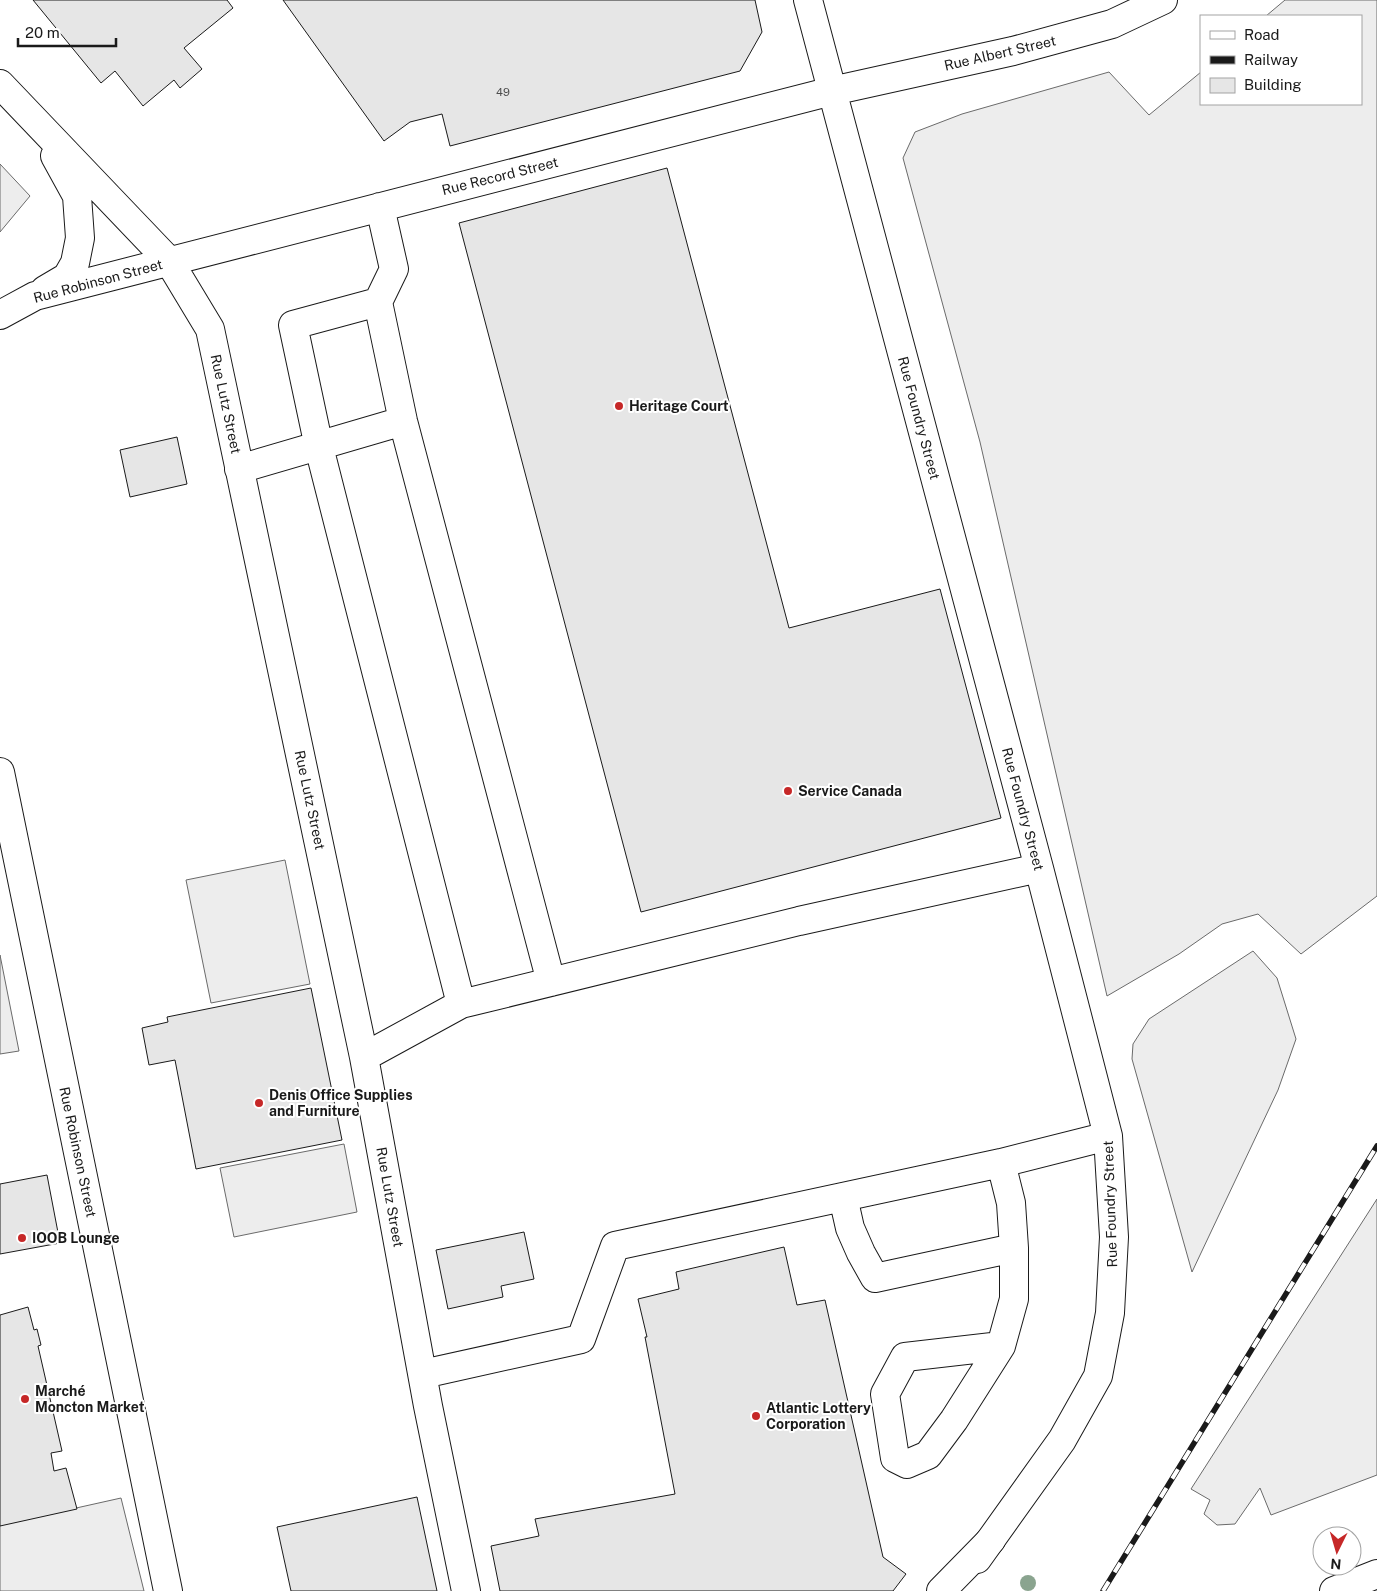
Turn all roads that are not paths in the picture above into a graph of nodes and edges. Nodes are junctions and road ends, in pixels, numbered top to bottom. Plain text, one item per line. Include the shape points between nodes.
1 (808, 0) edge
2 (1163, 0) edge
3 (0, 84) edge
4 (832, 91) junction
5 (38, 124) junction
6 (380, 207) junction
7 (169, 261) junction
8 (35, 296) junction
9 (378, 302) junction
10 (0, 315) edge
11 (403, 421) junction
12 (319, 447) junction
13 (239, 468) junction
14 (0, 772) edge
15 (1039, 868) junction
16 (551, 982) junction
17 (461, 1004) junction
18 (364, 1056) junction
19 (1108, 1136) junction
20 (1001, 1163) junction
21 (843, 1197) junction
22 (1014, 1248) junction
23 (1001, 1346) junction
24 (423, 1374) junction
25 (991, 1540) junction
26 (1370, 1581) edge
27 (168, 1591) edge
28 (466, 1591) edge
29 (941, 1591) edge
30 (954, 1591) edge
31 (1334, 1591) edge

1 - 4 street, Rue Foundry Street
2 - 4 street, Rue Albert Street via 1112,24 1013,51
3 - 5 street, Rue Lutz Street
4 - 6 street, Rue Record Street
4 - 15 street, Rue Foundry Street
5 - 7 street, Rue Lutz Street
5 - 8 street via 77,196 80,238 75,263 67,277
6 - 7 street, Rue Record Street
6 - 9 street via 394,269
7 - 8 street, Rue Robinson Street
7 - 13 street, Rue Lutz Street via 210,329
8 - 10 street, Rue Robinson Street
9 - 11 street
9 - 12 street via 294,326
11 - 12 street
11 - 16 street
12 - 13 street
12 - 17 street
13 - 18 street, Rue Lutz Street
14 - 27 street, Rue Robinson Street
15 - 16 street via 799,921
15 - 19 street, Rue Foundry Street
16 - 17 street
17 - 18 street
18 - 24 street, Rue Lutz Street
19 - 20 street
19 - 25 street, Rue Foundry Street via 1114,1237 1110,1313 1098,1376 1062,1440
20 - 21 street
20 - 22 street via 1011,1202
21 - 22 street via 850,1228 875,1278
21 - 24 street via 615,1246 581,1340
22 - 23 street via 1014,1299
23 - 23 street via 928,1455 907,1464 895,1458 885,1394 905,1357
24 - 28 street, Rue Lutz Street
25 - 29 street
25 - 30 street, Rue Foundry Street
26 - 31 street

